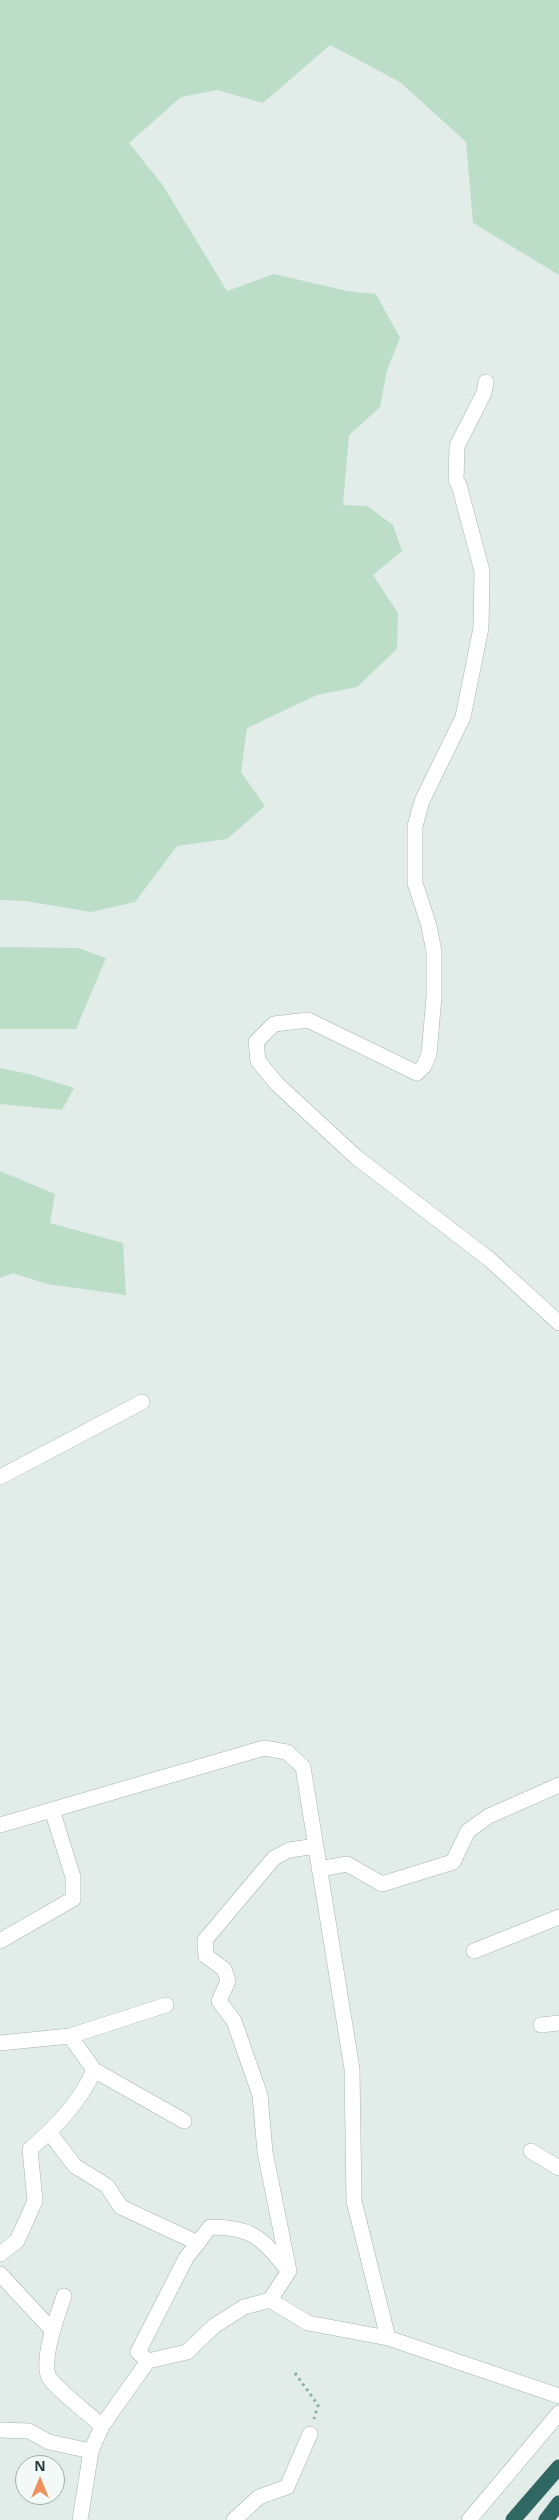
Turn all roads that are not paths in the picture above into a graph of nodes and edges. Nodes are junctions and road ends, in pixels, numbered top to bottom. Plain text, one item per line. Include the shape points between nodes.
1 (486, 382) dead end
2 (559, 1323) edge
3 (142, 1402) dead end
4 (0, 1477) edge
5 (559, 1786) edge
6 (52, 1810) junction
7 (0, 1826) edge
8 (316, 1846) junction
9 (320, 1869) junction
10 (559, 1917) edge
11 (0, 1941) edge
12 (474, 1951) dead end
13 (166, 2005) dead end
14 (541, 2024) dead end
15 (559, 2024) edge
16 (70, 2036) junction
17 (0, 2044) edge
18 (94, 2070) junction
19 (184, 2121) dead end
20 (50, 2132) junction
21 (531, 2152) dead end
22 (559, 2168) edge
23 (198, 2243) junction
24 (0, 2254) edge
25 (288, 2271) junction
26 (0, 2274) edge
27 (64, 2296) dead end
28 (270, 2300) junction
29 (53, 2331) junction
30 (388, 2338) junction
31 (148, 2361) junction
32 (559, 2396) edge
33 (559, 2413) edge
34 (102, 2426) junction
35 (0, 2430) edge
36 (310, 2434) road end
37 (91, 2451) junction
38 (559, 2467) edge
39 (559, 2503) edge
40 (80, 2520) edge
41 (234, 2520) edge
42 (469, 2520) edge
43 (513, 2520) edge
44 (546, 2520) edge

1 - 2 street via 484,393 458,446 456,480 482,571 481,628 463,717 422,801 415,826 415,883 434,952 429,1054 424,1066 416,1073 308,1020 274,1024 256,1042 258,1061 356,1158 490,1259
3 - 4 street
5 - 9 street via 489,1816 468,1831 453,1862 382,1884 347,1864
6 - 7 street
6 - 8 street via 264,1748 288,1752 303,1766
6 - 11 street via 73,1877 73,1899
8 - 9 street
8 - 25 street via 289,1850 274,1858 205,1940 206,1956 224,1969 228,1982 219,2001 234,2021 260,2095 265,2152
9 - 30 street via 352,2070 354,2201
10 - 12 street
13 - 16 street
14 - 15 street
16 - 17 street
16 - 18 street
18 - 19 street
18 - 20 street via 86,2088
20 - 23 street via 75,2166 107,2186 121,2206
20 - 24 street via 30,2149 35,2200 17,2241
21 - 22 street
23 - 25 street via 210,2227 235,2227 263,2241
23 - 31 street via 186,2258 138,2352
25 - 28 street
26 - 29 street
27 - 29 street
28 - 30 street via 308,2323
28 - 31 street via 244,2307 221,2321 187,2352
29 - 34 street via 46,2363 49,2378
30 - 32 street
31 - 34 street
33 - 42 street
34 - 37 street
35 - 37 street via 28,2431 50,2442
36 - 41 street via 287,2487 259,2497
37 - 40 street
38 - 43 highway
39 - 44 highway

